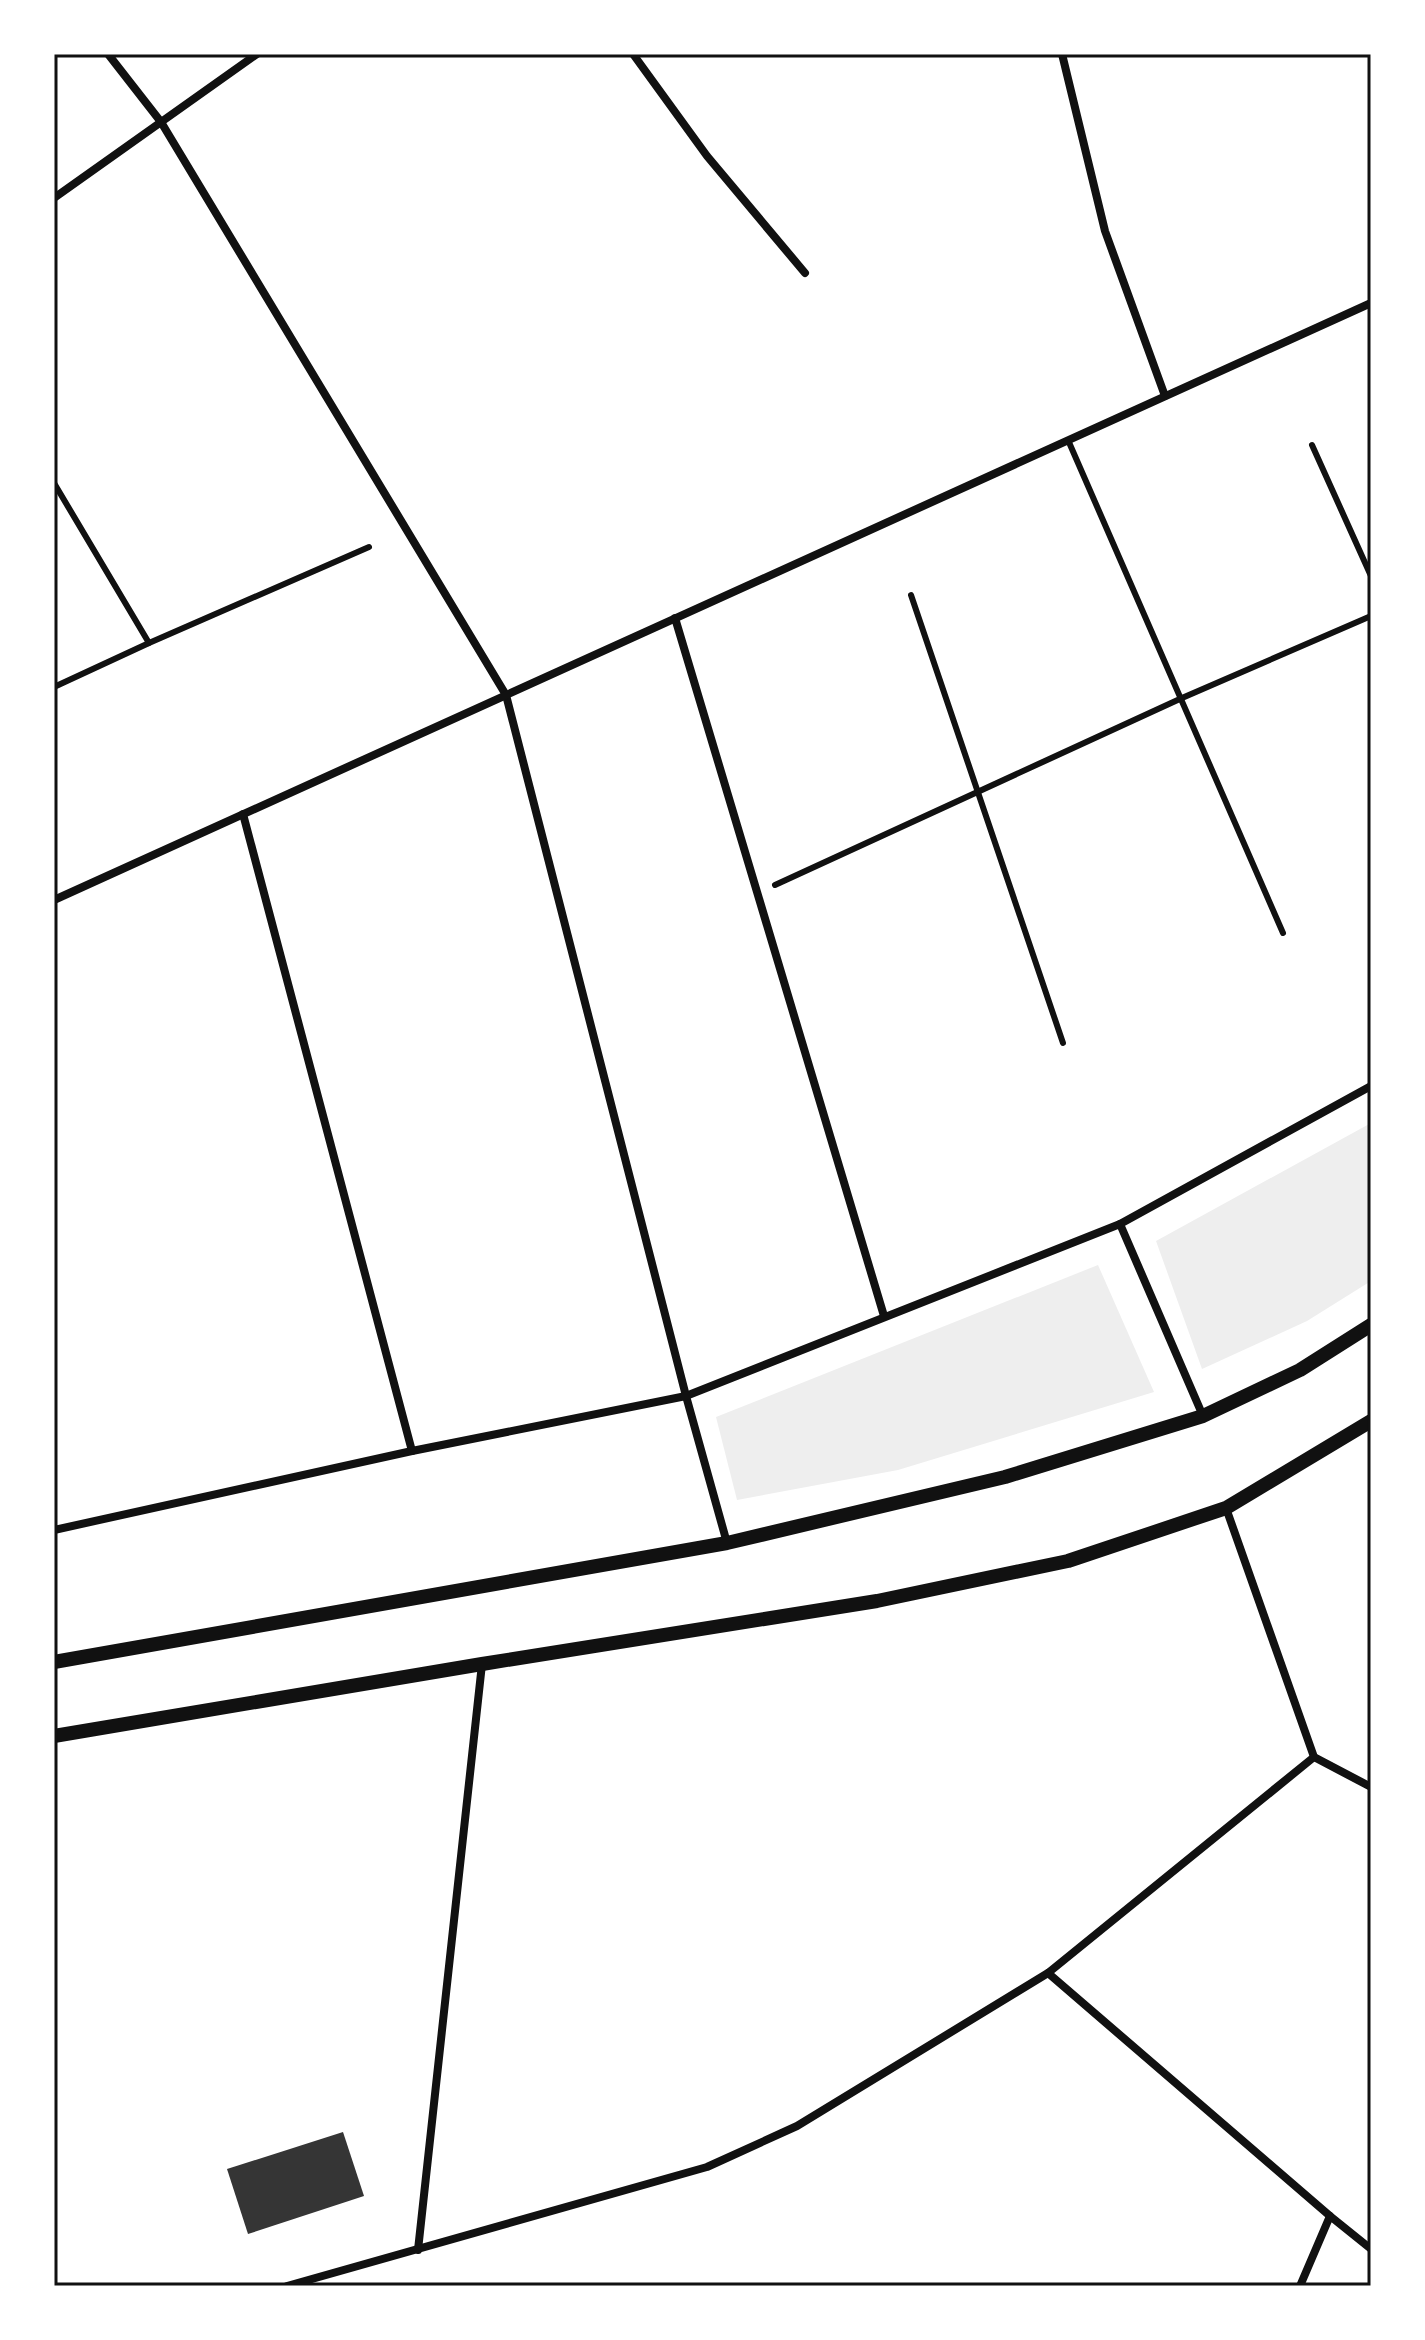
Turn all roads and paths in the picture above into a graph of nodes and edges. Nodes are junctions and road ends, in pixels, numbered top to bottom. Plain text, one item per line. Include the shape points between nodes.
1 (108, 54) edge
2 (257, 54) edge
3 (633, 54) edge
4 (1062, 54) edge
5 (161, 122) junction
6 (54, 198) edge
7 (805, 273) dead end
8 (1371, 303) edge
9 (1165, 396) junction
10 (1068, 440) junction
11 (1312, 445) dead end
12 (54, 483) edge
13 (369, 547) dead end
14 (1371, 576) edge
15 (911, 595) dead end
16 (1371, 616) edge
17 (675, 618) junction
18 (149, 643) junction
19 (54, 687) edge
20 (506, 695) junction
21 (1182, 698) junction
22 (978, 792) junction
23 (243, 814) junction
24 (775, 885) dead end
25 (54, 900) edge
26 (1283, 933) dead end
27 (1063, 1043) dead end
28 (1371, 1086) edge
29 (1120, 1224) junction
30 (884, 1316) junction
31 (1371, 1325) edge
32 (686, 1396) junction
33 (1203, 1416) junction
34 (1371, 1421) edge
35 (412, 1451) junction
36 (1226, 1508) junction
37 (54, 1530) edge
38 (727, 1543) junction
39 (54, 1662) edge
40 (482, 1664) junction
41 (54, 1736) edge
42 (1314, 1757) junction
43 (1371, 1787) edge
44 (1048, 1973) junction
45 (1330, 2216) junction
46 (1371, 2249) edge
47 (418, 2250) junction
48 (287, 2286) edge
49 (1300, 2286) edge

1 - 5 street
2 - 5 street
3 - 7 street via 707,156
4 - 9 street via 1105,231
5 - 6 street
5 - 20 street
8 - 9 street
9 - 10 street
10 - 17 street
10 - 21 lane
11 - 14 lane
12 - 18 lane
13 - 18 lane
15 - 22 lane
16 - 21 lane
17 - 20 street
17 - 30 street
18 - 19 lane
20 - 23 street
20 - 32 street
21 - 22 lane
21 - 26 lane
22 - 24 lane
22 - 27 lane
23 - 25 street
23 - 35 street
28 - 29 street
29 - 30 street
29 - 33 street
30 - 32 street
31 - 33 street via 1300,1370
32 - 35 street
32 - 38 street
33 - 38 street via 1005,1477
34 - 36 street
35 - 37 street
36 - 40 street via 1068,1561 877,1601
36 - 42 street
38 - 39 street
40 - 41 street
40 - 47 street
42 - 43 street
42 - 44 street
44 - 45 street
44 - 47 street via 797,2126 707,2167
45 - 46 street
45 - 49 street
47 - 48 street

